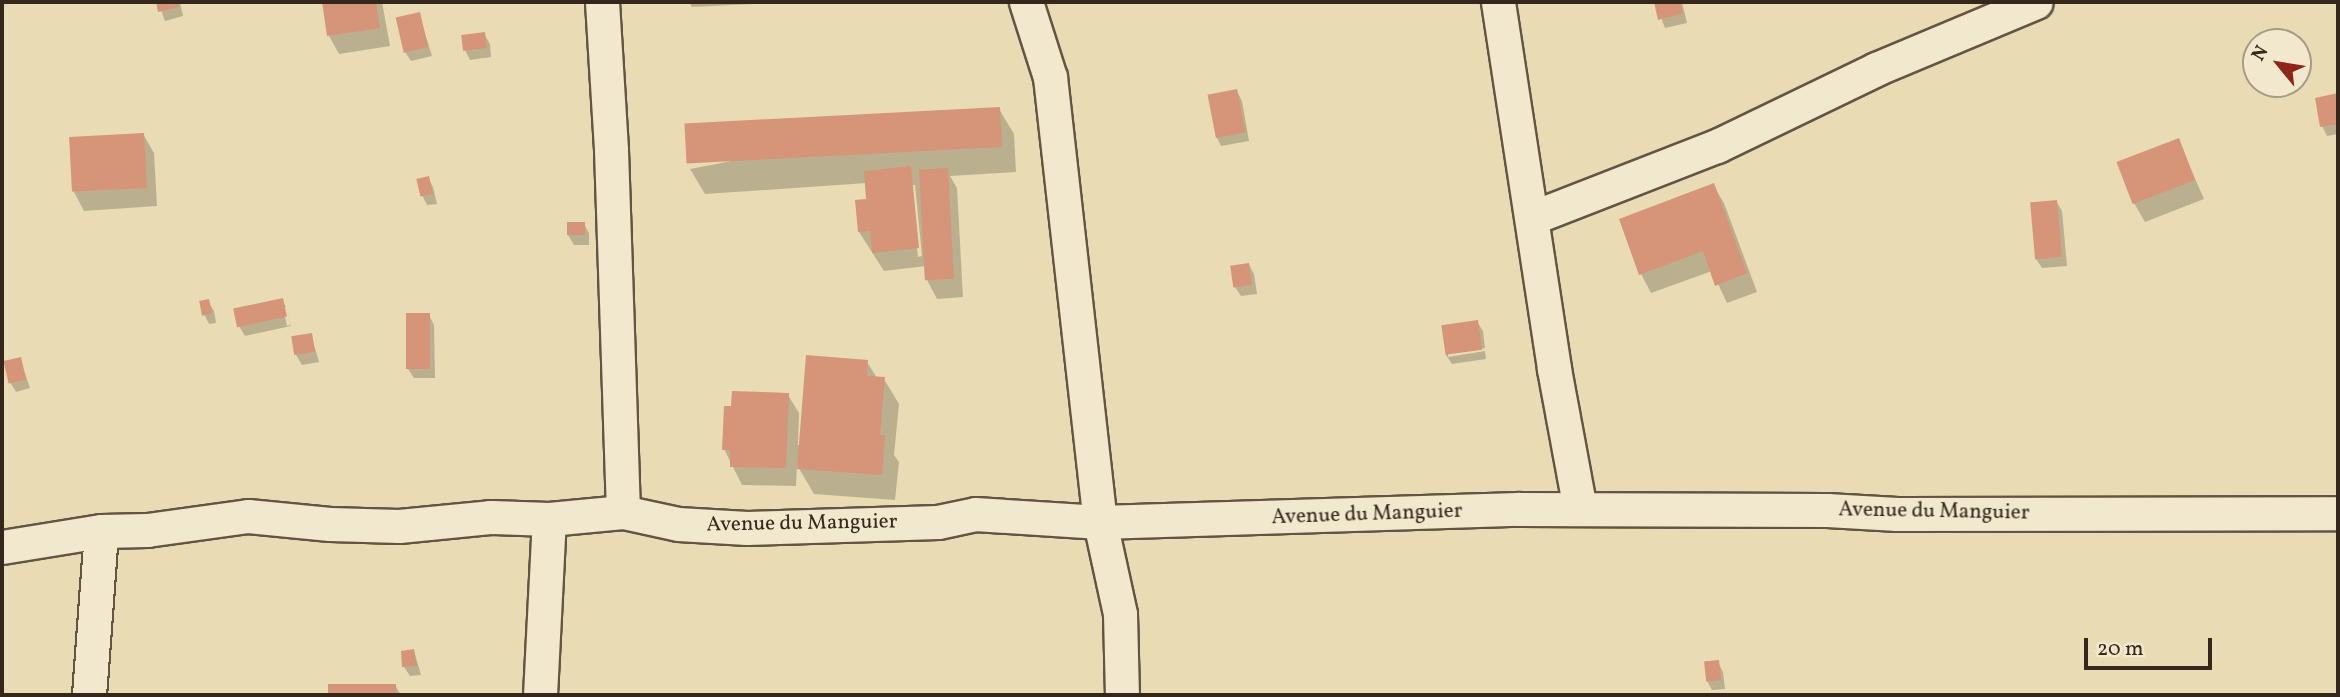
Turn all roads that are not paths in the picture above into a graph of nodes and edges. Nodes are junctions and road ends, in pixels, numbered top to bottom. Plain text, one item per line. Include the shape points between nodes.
1 (602, 2) edge
2 (1026, 2) edge
3 (1498, 2) edge
4 (2036, 2) edge
5 (2000, 9) edge
6 (1532, 218) junction
7 (1580, 509) junction
8 (623, 512) junction
9 (2338, 513) edge
10 (549, 519) junction
11 (1100, 522) junction
12 (101, 531) junction
13 (2, 547) edge
14 (89, 695) edge
15 (540, 695) edge
16 (1122, 695) edge

1 - 8 street
2 - 11 street via 1050,77
3 - 6 street
4 - 5 street
5 - 6 street via 1717,146
6 - 7 street
7 - 9 street, Avenue du Manguier
7 - 11 street, Avenue du Manguier
8 - 10 street, Avenue du Manguier
8 - 11 street, Avenue du Manguier via 678,524 747,528 938,522 975,514
10 - 12 street, Avenue du Manguier via 490,517 400,526 248,516 147,530
10 - 15 street
11 - 16 street via 1120,614
12 - 13 street, Avenue du Manguier
12 - 14 street

